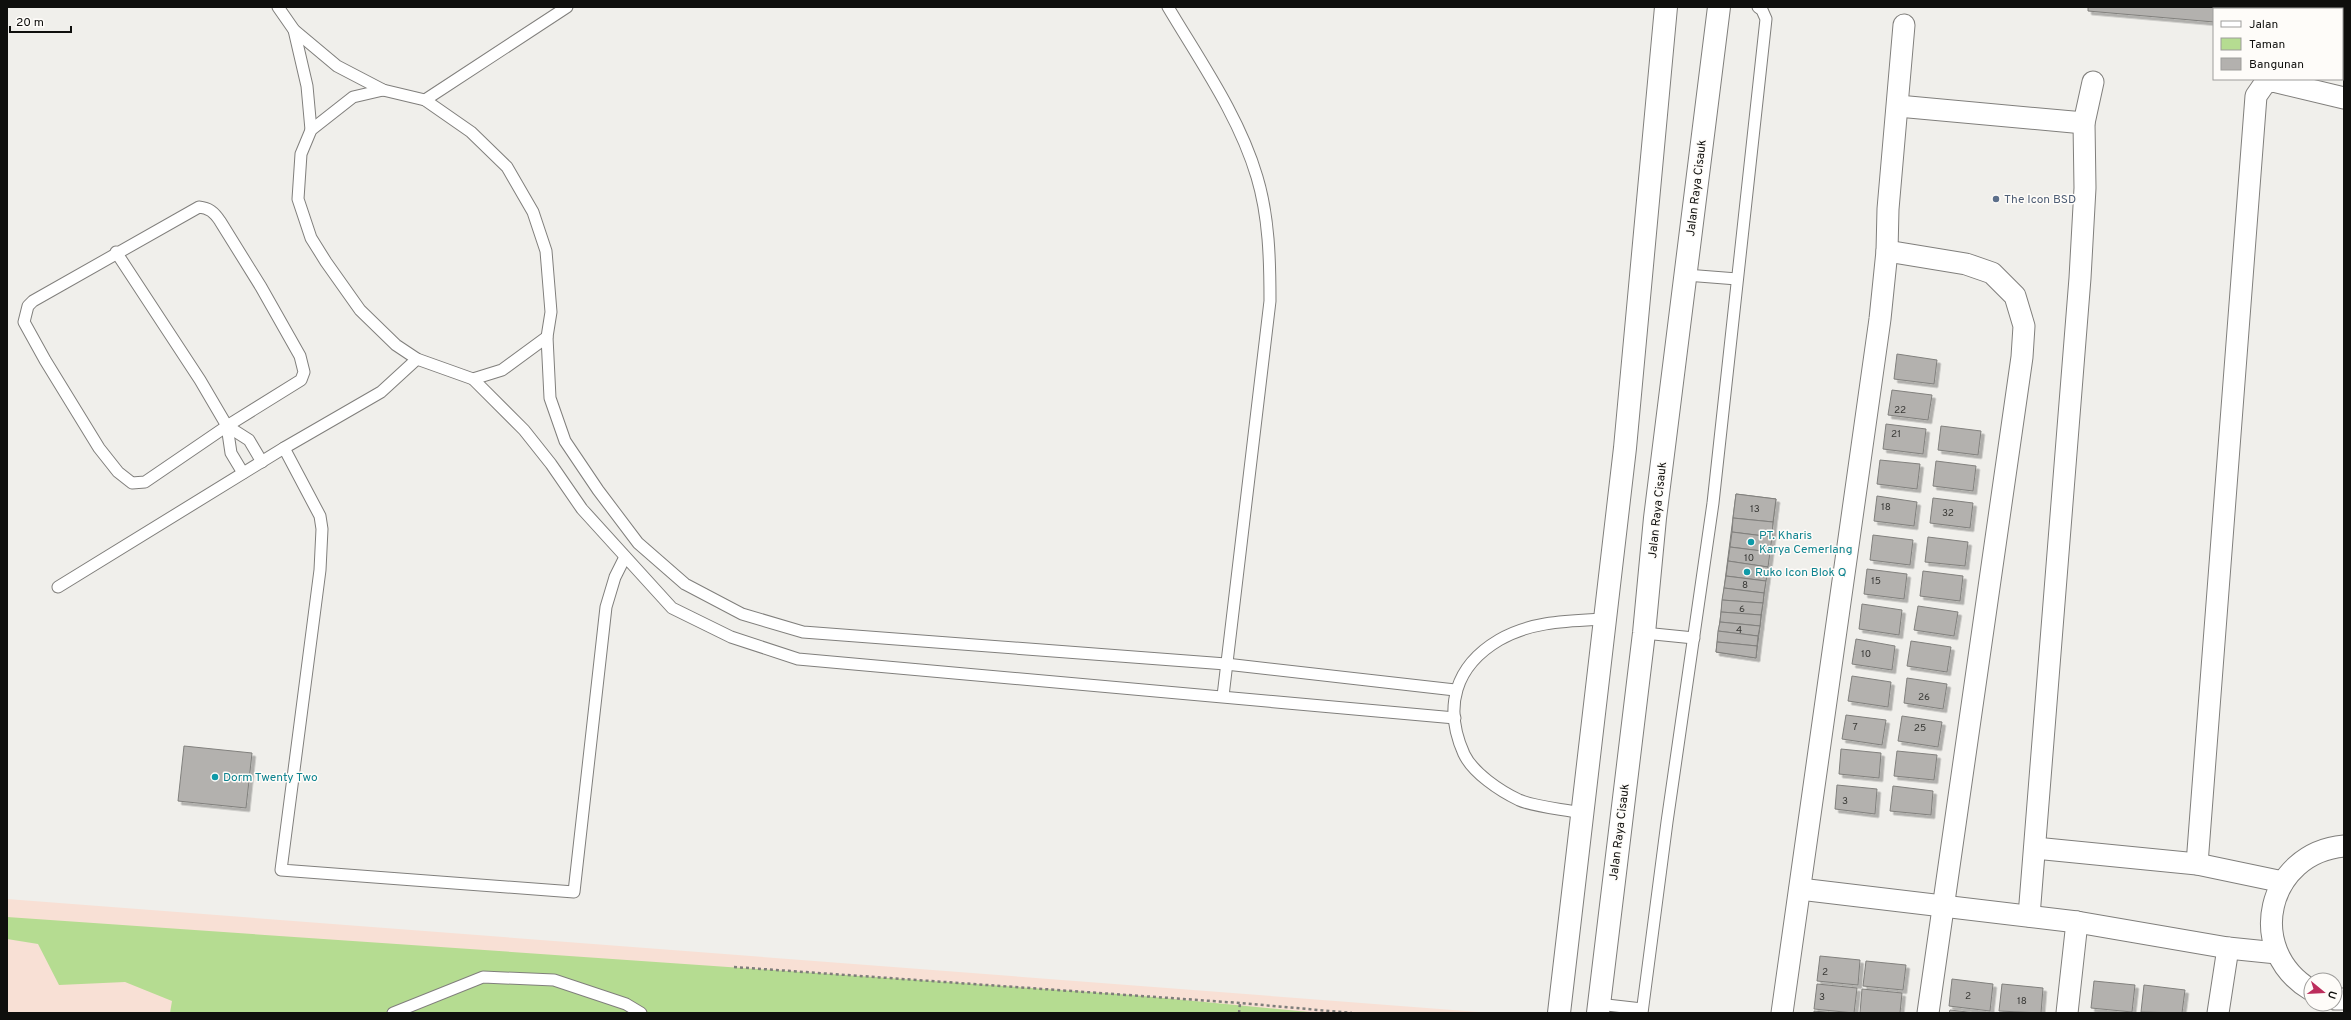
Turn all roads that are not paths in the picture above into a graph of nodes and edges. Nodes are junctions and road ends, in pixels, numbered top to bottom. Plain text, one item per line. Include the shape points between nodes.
1 (278, 7) edge
2 (567, 7) edge
3 (1168, 7) edge
4 (1666, 7) edge
5 (1719, 7) edge
6 (1758, 7) edge
7 (1904, 25) dead end
8 (294, 30) junction
9 (2093, 82) dead end
10 (383, 90) junction
11 (2344, 98) edge
12 (425, 100) junction
13 (1898, 106) junction
14 (2084, 123) junction
15 (311, 130) junction
16 (1887, 251) junction
17 (116, 252) junction
18 (1686, 275) junction
19 (1737, 279) junction
20 (547, 337) junction
21 (417, 359) junction
22 (473, 379) junction
23 (227, 426) junction
24 (284, 448) junction
25 (262, 462) junction
26 (243, 473) junction
27 (625, 557) junction
28 (58, 588) dead end
29 (1605, 620) junction
30 (1644, 633) junction
31 (1694, 638) junction
32 (1226, 664) junction
33 (1455, 690) junction
34 (1223, 696) junction
35 (1454, 718) junction
36 (1581, 812) junction
37 (2344, 846) edge
38 (2035, 848) junction
39 (2197, 864) junction
40 (2283, 882) junction
41 (1800, 889) junction
42 (1943, 906) junction
43 (2029, 916) junction
44 (2077, 922) junction
45 (2228, 948) junction
46 (2277, 953) junction
47 (2303, 984) edge
48 (1598, 1009) edge
49 (1642, 1011) edge
50 (393, 1013) edge
51 (641, 1013) edge
52 (1559, 1013) edge
53 (1782, 1013) edge
54 (1928, 1013) edge
55 (2067, 1013) edge
56 (2218, 1013) edge

1 - 8 lane
2 - 12 lane
3 - 32 lane via 1232,115 1257,177 1270,246 1270,301
4 - 29 main road
5 - 18 main road, Jalan Raya Cisauk
6 - 19 lane via 1766,19
7 - 13 street
8 - 10 lane via 337,66
8 - 15 lane via 307,86
9 - 14 street
10 - 12 lane
10 - 15 lane via 353,97
11 - 39 street via 2273,81 2265,83 2256,96
12 - 20 lane via 471,132 508,167 533,212 546,251 552,312
13 - 14 street
13 - 16 street via 1888,209
14 - 38 street via 2085,188 2080,278
15 - 21 lane via 301,154 298,199 311,238 360,310 396,345
16 - 41 street via 1880,319
16 - 42 street via 1966,264 1992,273 2015,296 2024,326 2022,358
17 - 23 lane
17 - 23 lane via 199,207 207,208 220,221 300,356 304,372 301,380
17 - 23 lane via 33,301 25,313 24,322 98,448 125,479 132,483 145,482
18 - 19 lane
18 - 30 main road, Jalan Raya Cisauk via 1655,518
19 - 31 lane via 1713,503
20 - 22 lane via 502,370
20 - 32 lane via 550,398 565,441 598,490 638,543 685,584 742,614 803,632
21 - 22 lane
21 - 24 lane via 380,392
22 - 27 lane via 524,430 582,509
23 - 25 lane via 249,440
23 - 26 lane via 231,452
24 - 25 lane
24 - 27 lane via 316,506 322,529 320,570 281,870 574,892 606,607 615,577
25 - 26 lane
26 - 28 lane
27 - 34 lane via 672,608 731,637 798,658
29 - 33 lane via 1568,621 1528,627 1499,640 1469,664
29 - 36 main road
30 - 31 lane
30 - 48 main road, Jalan Raya Cisauk
31 - 49 lane
32 - 33 lane
32 - 34 lane
33 - 35 lane
34 - 35 lane
35 - 36 lane via 1464,755 1486,781 1520,800
36 - 52 main road
37 - 40 street via 2331,847 2312,854 2295,866
38 - 39 street
38 - 43 street
39 - 40 street
40 - 46 street via 2273,904 2271,929
41 - 42 street
41 - 53 street
42 - 43 street
42 - 54 street
43 - 44 street
44 - 45 street
44 - 55 street
45 - 46 street
45 - 56 street
46 - 47 street via 2290,974
48 - 49 lane
50 - 51 lane via 483,977 554,980 626,1004

